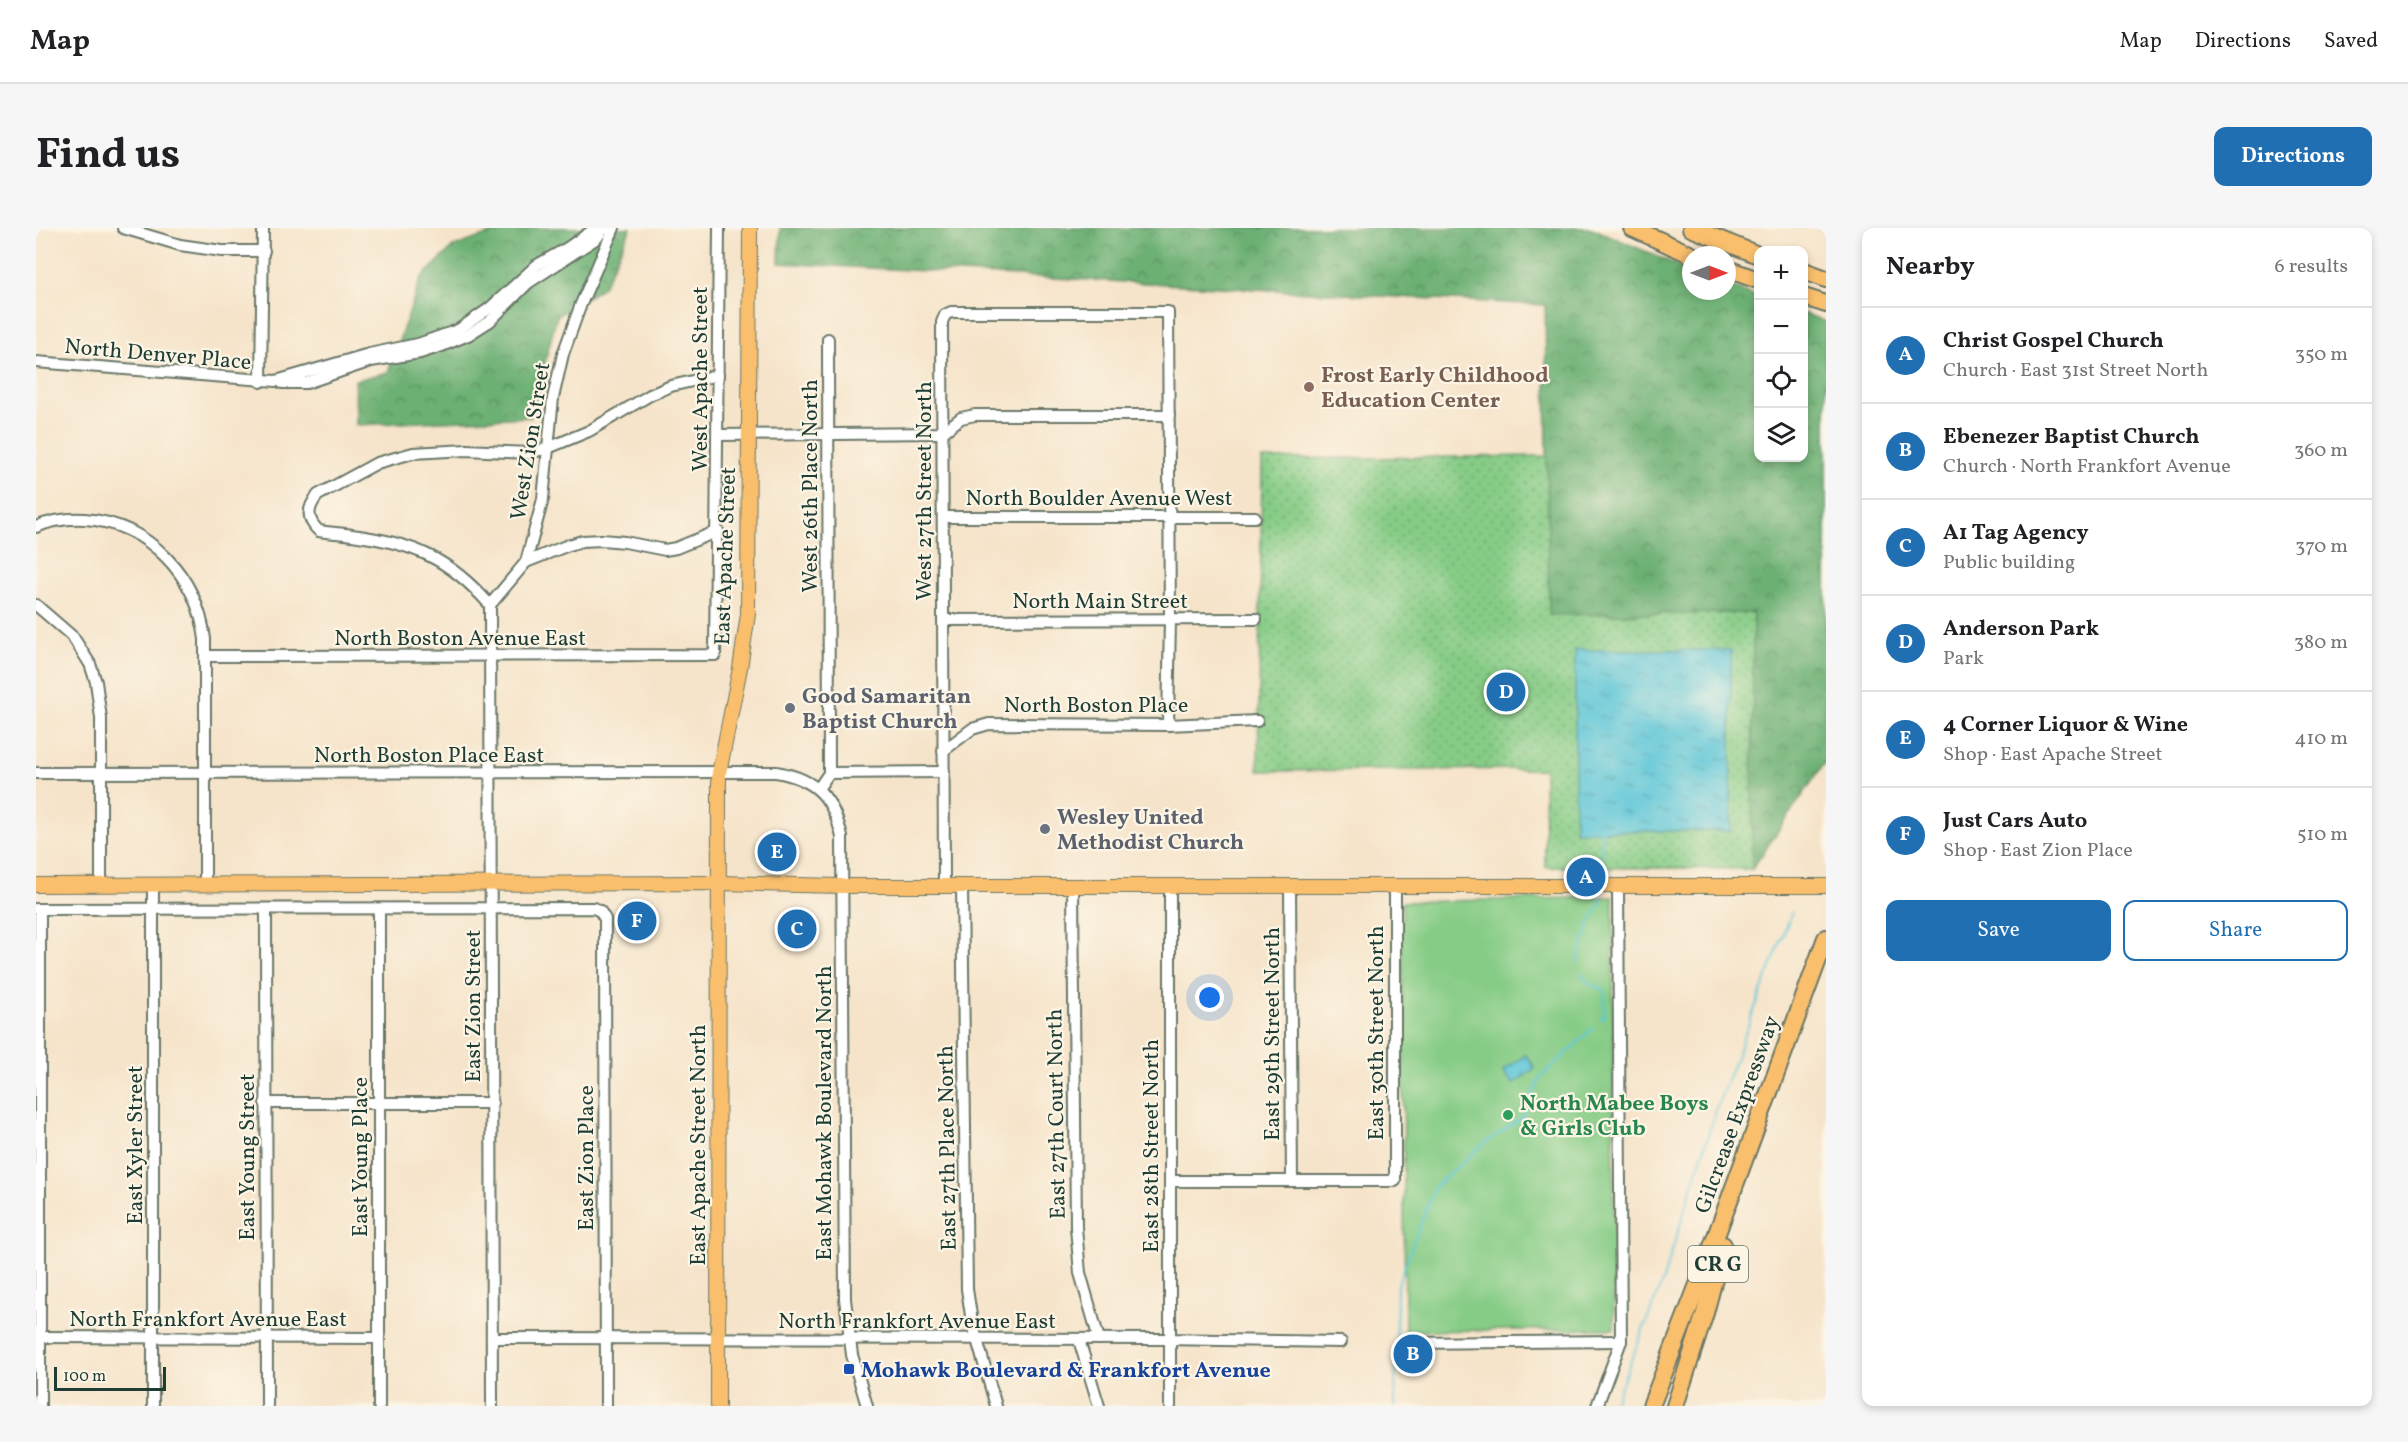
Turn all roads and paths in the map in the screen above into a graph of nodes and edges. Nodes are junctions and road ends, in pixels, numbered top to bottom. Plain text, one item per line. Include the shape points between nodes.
1 (123, 228) edge
2 (263, 228) edge
3 (596, 228) edge
4 (604, 228) edge
5 (614, 228) edge
6 (719, 228) edge
7 (750, 228) edge
8 (1632, 228) edge
9 (1691, 228) edge
10 (1682, 250) edge
11 (264, 251) junction
12 (1754, 253) edge
13 (1736, 272) edge
14 (1808, 273) edge
15 (1754, 279) edge
16 (1826, 279) edge
17 (1808, 299) edge
18 (1826, 304) edge
19 (828, 339) dead end
20 (36, 362) edge
21 (718, 375) junction
22 (276, 381) junction
23 (261, 382) junction
24 (1169, 415) junction
25 (749, 434) junction
26 (829, 434) junction
27 (942, 434) junction
28 (717, 435) junction
29 (548, 448) junction
30 (944, 517) junction
31 (1170, 517) junction
32 (1255, 517) dead end
33 (36, 527) edge
34 (718, 531) junction
35 (526, 562) junction
36 (36, 605) edge
37 (490, 605) junction
38 (1170, 619) junction
39 (1256, 619) dead end
40 (944, 620) junction
41 (205, 656) junction
42 (490, 656) junction
43 (715, 656) joint
44 (1257, 721) dead end
45 (1168, 725) junction
46 (943, 751) junction
47 (944, 772) junction
48 (36, 773) edge
49 (100, 773) junction
50 (205, 773) junction
51 (490, 773) junction
52 (719, 773) junction
53 (829, 773) junction
54 (818, 789) junction
55 (718, 884) junction
56 (36, 885) edge
57 (100, 885) junction
58 (153, 885) junction
59 (205, 885) junction
60 (491, 885) junction
61 (1395, 885) junction
62 (842, 886) junction
63 (944, 886) junction
64 (962, 886) junction
65 (1073, 886) junction
66 (1170, 886) junction
67 (1290, 886) junction
68 (1618, 886) junction
69 (1826, 886) edge
70 (38, 909) edge
71 (153, 909) junction
72 (266, 909) junction
73 (378, 909) junction
74 (491, 909) junction
75 (1826, 938) edge
76 (265, 1103) junction
77 (492, 1103) junction
78 (379, 1104) junction
79 (1751, 1136) junction
80 (1170, 1181) junction
81 (1292, 1181) junction
82 (38, 1337) edge
83 (153, 1338) junction
84 (266, 1338) junction
85 (379, 1338) junction
86 (492, 1338) junction
87 (605, 1338) junction
88 (718, 1339) junction
89 (850, 1339) junction
90 (1099, 1339) junction
91 (977, 1340) junction
92 (1079, 1340) junction
93 (1170, 1340) junction
94 (1621, 1341) junction
95 (1341, 1342) dead end
96 (1412, 1343) dead end
97 (718, 1389) junction
98 (1677, 1399) edge
99 (40, 1406) edge
100 (153, 1406) edge
101 (267, 1406) edge
102 (379, 1406) edge
103 (492, 1406) edge
104 (606, 1406) edge
105 (718, 1406) edge
106 (725, 1406) edge
107 (867, 1406) edge
108 (996, 1406) edge
109 (1099, 1406) edge
110 (1170, 1406) edge
111 (1597, 1406) edge
112 (1651, 1406) edge

1 - 11 street via 180,245
2 - 11 street
3 - 22 street, North Denver Place via 537,265 490,308 458,330
4 - 22 street, North Denver Place via 597,238 528,283 490,321 468,335 420,353 371,361 306,383
5 - 29 street, West Zion Street via 563,354
6 - 21 street, West Apache Street
7 - 25 main road, East Apache Street
8 - 10 highway
9 - 12 highway
11 - 23 street
13 - 15 highway
14 - 16 highway
17 - 18 highway
19 - 26 street, West 26th Place North
20 - 23 street, North Denver Place
21 - 28 street, West Apache Street
21 - 29 street via 650,395 589,431
22 - 23 street, North Denver Place
24 - 27 street via 975,415 961,417
24 - 27 street, West 27th Street North via 1168,312 951,312 942,322
24 - 31 street
25 - 26 street
25 - 28 street
25 - 52 main road, East Apache Street via 748,614
26 - 27 street
26 - 53 street, West 26th Place North
27 - 30 street, West 27th Street North
28 - 34 street, West Apache Street
29 - 35 street, West Zion Street via 543,499
29 - 37 street via 529,453 413,453 377,463 318,495 308,511 319,531 351,534 423,552 464,577
30 - 31 street, North Boulder Avenue West
30 - 40 street, West 27th Street North
31 - 32 street, North Boulder Avenue West
31 - 38 street
33 - 41 street via 68,519 103,521 146,538 182,576 196,603 203,624
34 - 35 street via 665,550 625,542 582,541
34 - 43 street, East Apache Street
35 - 37 street
36 - 49 street via 73,637 90,664 100,699
37 - 42 street, East Zion Street
38 - 39 street, North Main Street
38 - 40 street, North Main Street
38 - 45 street
40 - 46 street, West 27th Street North
41 - 42 street, North Boston Avenue East
41 - 50 street
42 - 43 street, North Boston Avenue East
42 - 51 street, East Zion Street
44 - 45 street, North Boston Place
45 - 46 street, North Boston Place via 989,724 972,729
46 - 47 street, West 27th Street North
47 - 53 street
47 - 63 street, West 27th Street North
48 - 49 street, North Boston Place East
49 - 50 street, North Boston Place East
49 - 57 street
50 - 51 street, North Boston Place East
50 - 59 street
51 - 52 street, North Boston Place East
51 - 60 street, East Zion Street
52 - 54 street, North Boston Place East via 776,772
52 - 55 main road, East Apache Street
53 - 54 street
54 - 62 street, East Mohawk Boulevard North via 838,819
55 - 60 main road
55 - 62 main road
55 - 88 main road, East Apache Street North
56 - 57 main road
57 - 58 main road
58 - 59 main road
58 - 71 street, East Xyler Street
59 - 60 main road
60 - 74 street, East Zion Street
61 - 67 main road
61 - 68 main road
61 - 81 street, East 30th Street North via 1395,1181
62 - 63 main road
62 - 89 street, East Mohawk Boulevard North via 844,1275
63 - 64 main road
64 - 65 main road
64 - 91 street, East 27th Place North via 967,1289
65 - 66 main road
65 - 90 street, East 27th Court North via 1076,1228 1080,1273
66 - 67 main road
66 - 80 street, East 28th Street North
67 - 81 street, East 29th Street North
68 - 69 main road
68 - 94 street
70 - 71 street
70 - 82 street
71 - 72 street
71 - 83 street, East Xyler Street
72 - 73 street
72 - 76 street, East Young Street
73 - 74 street
73 - 78 street, East Young Place
74 - 77 street, East Zion Street
74 - 87 street, East Zion Place via 594,908 605,920
75 - 79 highway, Gilcrease Expressway / CR G
76 - 78 street
76 - 84 street, East Young Street
77 - 78 street
77 - 86 street, East Zion Street
78 - 85 street, East Young Place
79 - 98 highway, CR G via 1705,1313
79 - 112 highway, Gilcrease Expressway / CR G
80 - 81 street
80 - 93 street, East 28th Street North
82 - 83 street, North Frankfort Avenue East
82 - 99 street
83 - 84 street, North Frankfort Avenue East
83 - 100 street, East Xyler Street
84 - 85 street, North Frankfort Avenue East
84 - 101 street, East Young Street
85 - 102 street, East Young Place
86 - 87 street, North Frankfort Avenue East
86 - 103 street, East Zion Street
87 - 88 street, North Frankfort Avenue East
87 - 104 street, East Zion Place
88 - 89 street, North Frankfort Avenue East
88 - 97 main road, East Apache Street North
89 - 91 street, North Frankfort Avenue East
89 - 107 street, East Mohawk Boulevard North
90 - 92 street, North Frankfort Avenue East
90 - 93 street, North Frankfort Avenue East
91 - 92 street, North Frankfort Avenue East
91 - 108 street, East 27th Place North
92 - 109 street
93 - 95 street, North Frankfort Avenue East
93 - 110 street, East 28th Street North
94 - 96 street
94 - 111 street
97 - 105 main road, East Apache Street North
97 - 106 street

